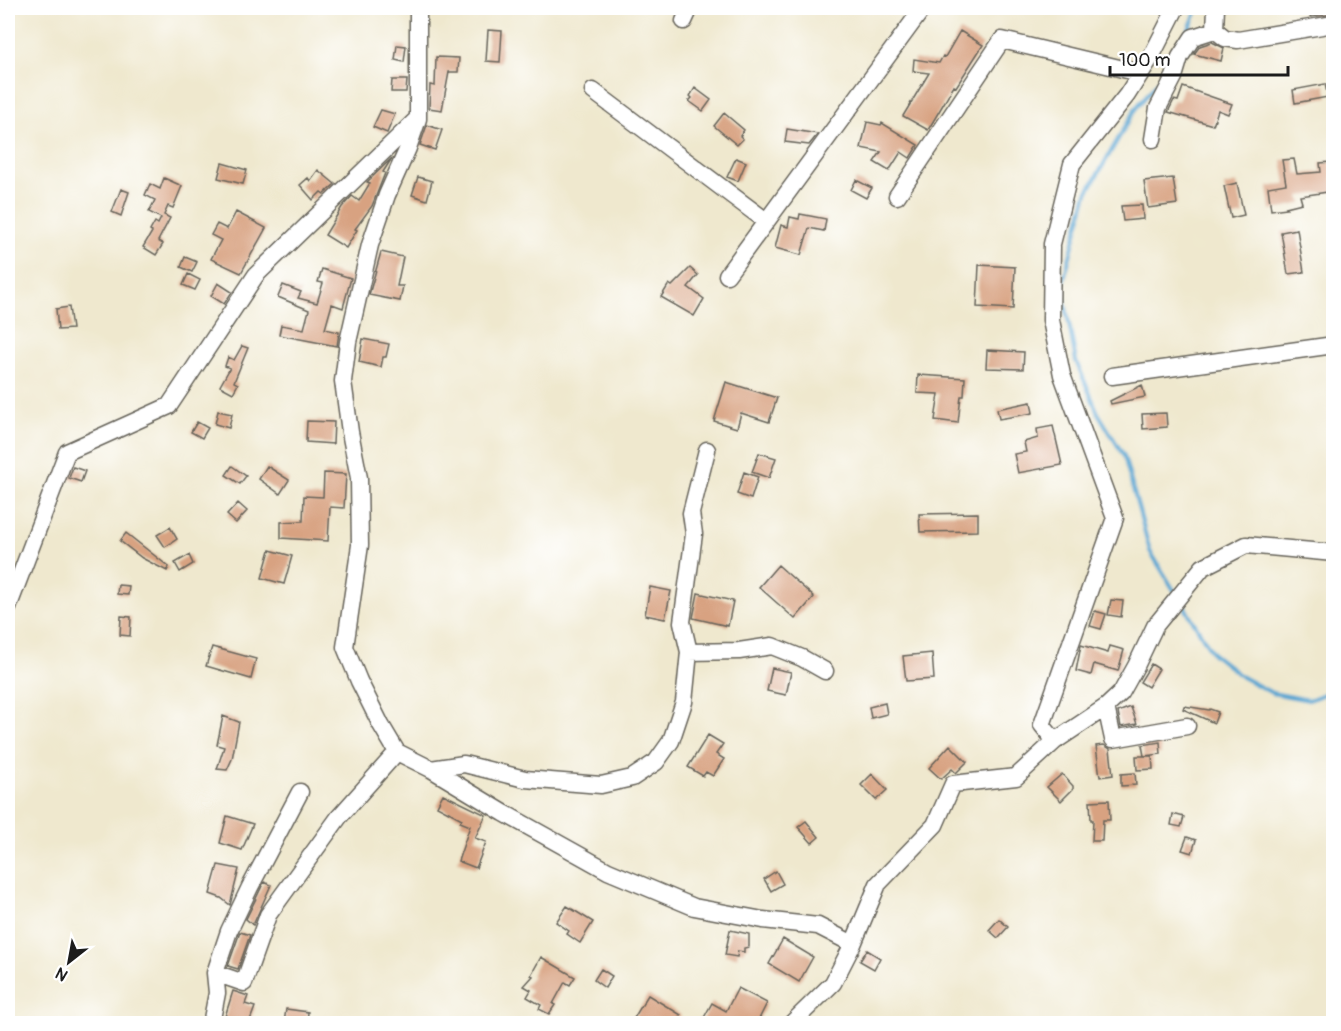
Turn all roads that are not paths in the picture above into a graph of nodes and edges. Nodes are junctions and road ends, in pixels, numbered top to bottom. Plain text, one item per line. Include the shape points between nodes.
1 (418, 8) edge
2 (923, 8) edge
3 (1176, 8) edge
4 (1216, 8) edge
5 (1334, 24) edge
6 (1215, 30) junction
7 (1140, 73) junction
8 (593, 91) dead end
9 (418, 119) junction
10 (1153, 139) dead end
11 (897, 196) dead end
12 (766, 221) junction
13 (727, 275) dead end
14 (1334, 345) edge
15 (1112, 376) dead end
16 (707, 450) dead end
17 (1334, 553) edge
18 (8, 608) edge
19 (689, 652) junction
20 (825, 670) dead end
21 (1106, 706) junction
22 (1187, 726) dead end
23 (1055, 741) junction
24 (398, 752) junction
25 (431, 769) junction
26 (300, 792) dead end
27 (853, 944) junction
28 (215, 973) junction
29 (211, 1023) edge
30 (791, 1023) edge

1 - 9 street
2 - 12 street
3 - 7 street
4 - 6 street
5 - 6 street via 1238,40 1225,38
6 - 10 street via 1193,37 1180,57 1158,108
7 - 11 street via 1002,40
7 - 23 street via 1072,164 1052,244 1051,320 1062,375 1115,518 1042,725
8 - 12 street
9 - 18 street via 255,276 169,406 67,452
9 - 24 street via 370,245 348,342 344,381 359,478 360,545 345,647
12 - 13 street
14 - 15 street
16 - 19 street via 691,513 694,534 682,622
17 - 21 street via 1246,545 1203,567 1155,626 1121,693
19 - 20 street via 772,646
19 - 25 street via 684,702 671,741 656,762 632,778 601,785 525,779 464,764
21 - 22 street via 1113,739
21 - 23 street
23 - 27 street via 1016,777 953,784 935,825 878,884
24 - 25 street
24 - 28 street via 339,817 268,915 244,983
25 - 27 street via 608,871 694,907 818,926
26 - 28 street via 250,887
27 - 30 street via 833,983
28 - 29 street via 217,993

